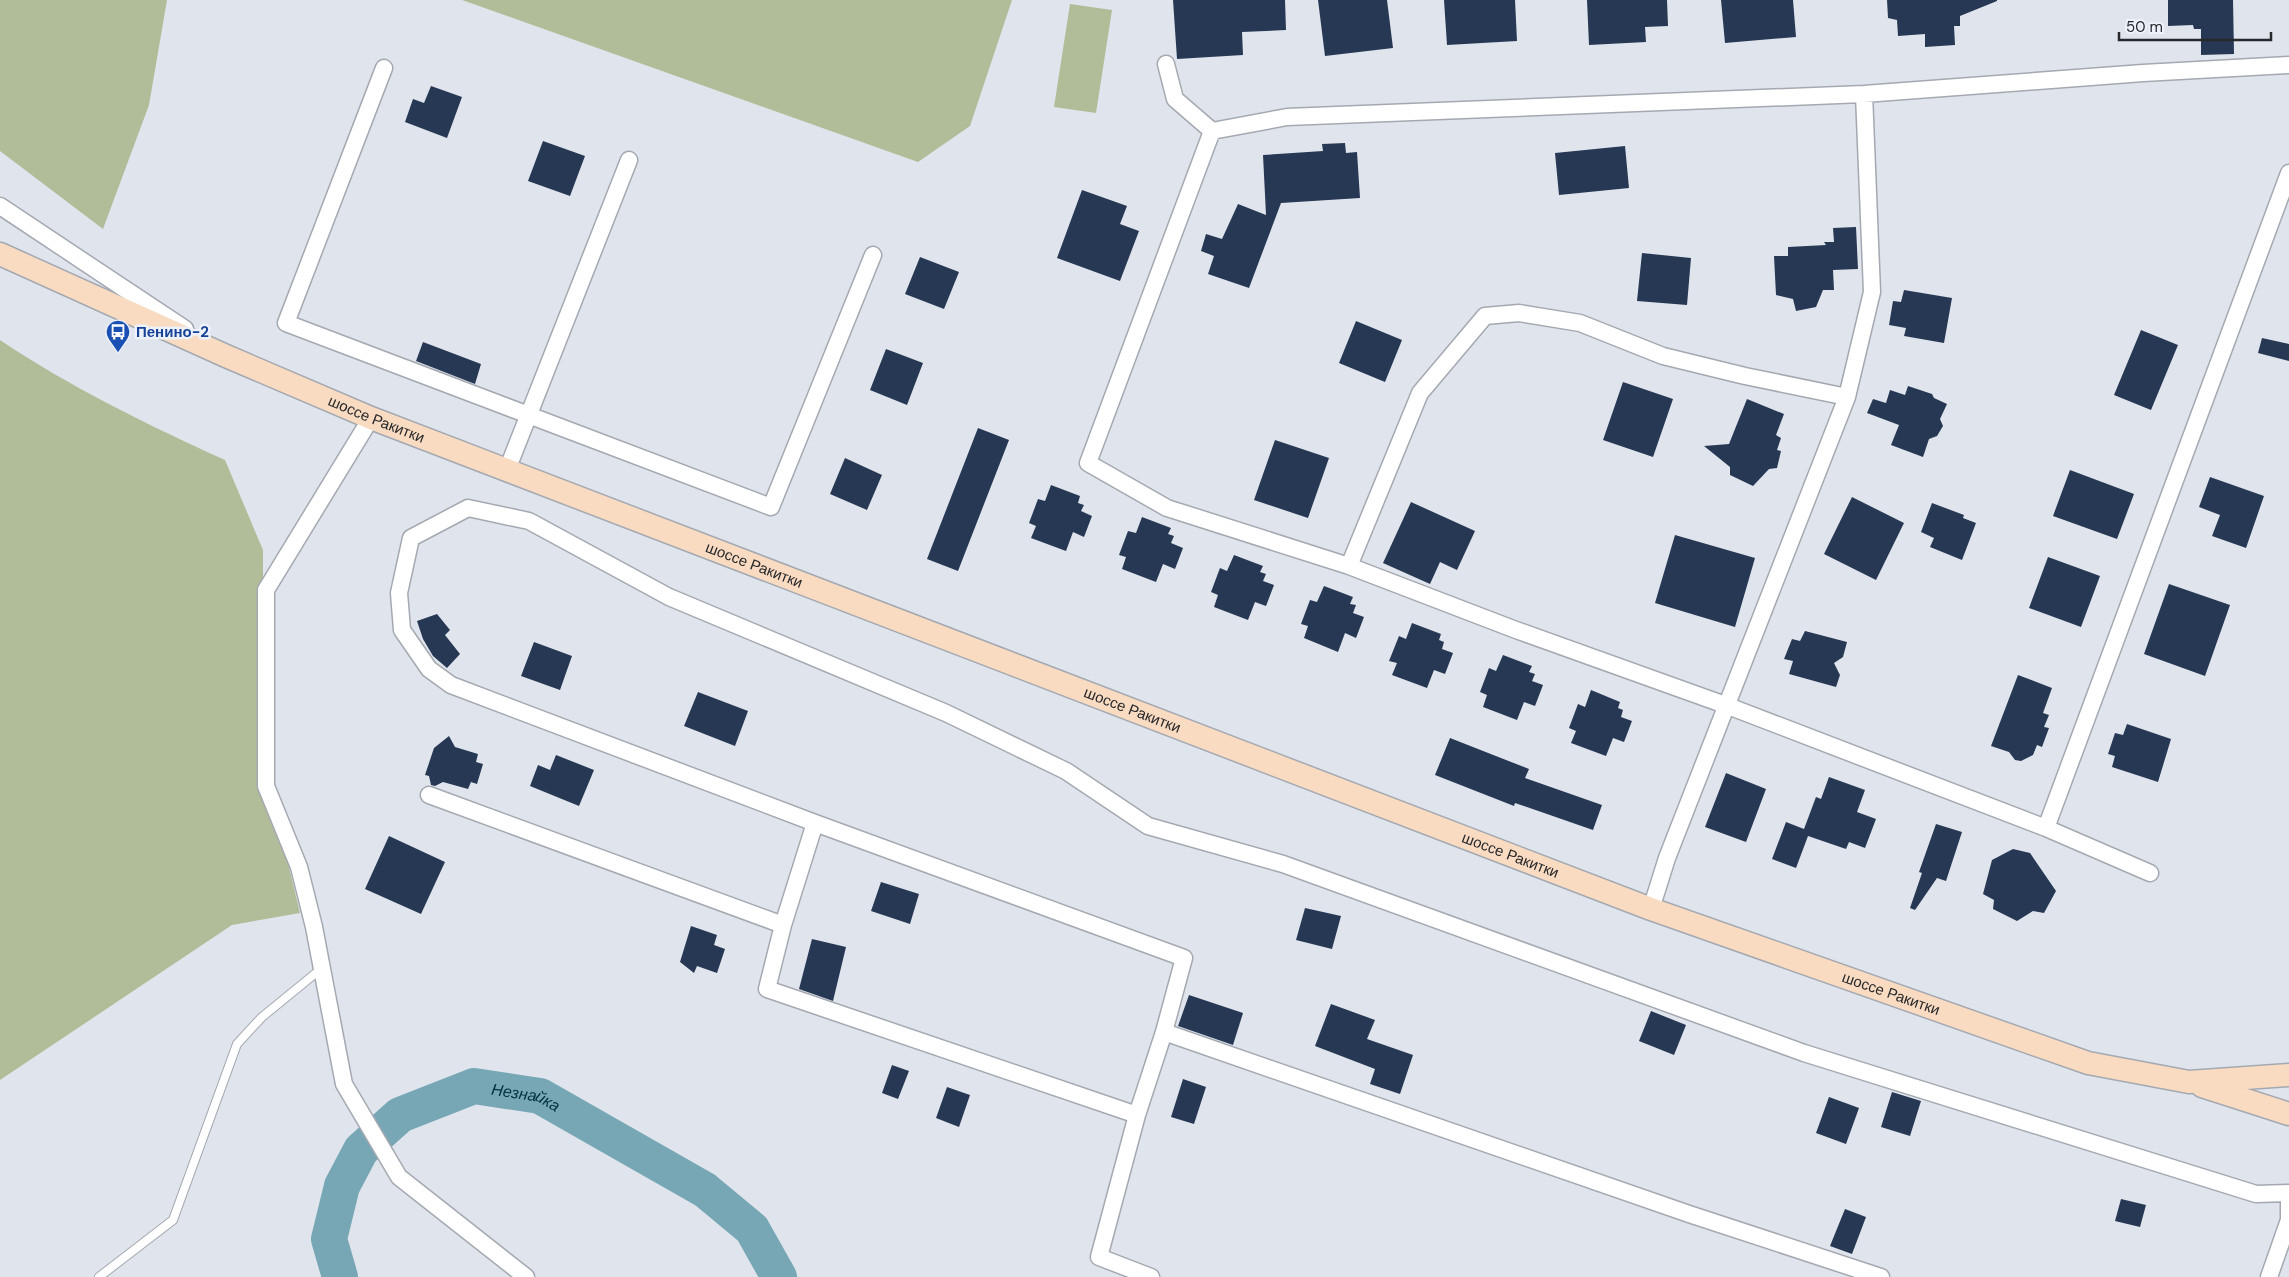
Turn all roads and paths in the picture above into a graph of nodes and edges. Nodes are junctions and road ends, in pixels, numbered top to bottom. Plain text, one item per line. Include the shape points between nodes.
1 (1166, 64) dead end
2 (2289, 65) edge
3 (384, 68) dead end
4 (1864, 94) junction
5 (1212, 131) junction
6 (629, 160) dead end
7 (2289, 173) edge
8 (0, 206) edge
9 (0, 254) edge
10 (873, 255) dead end
11 (226, 356) junction
12 (1847, 397) junction
13 (528, 415) junction
14 (371, 418) junction
15 (507, 470) junction
16 (1349, 566) junction
17 (1728, 706) junction
18 (429, 795) dead end
19 (815, 823) junction
20 (2046, 828) junction
21 (2150, 872) dead end
22 (1651, 909) junction
23 (782, 925) junction
24 (322, 968) junction
25 (1164, 1032) junction
26 (2289, 1075) edge
27 (2189, 1082) junction
28 (2289, 1114) edge
29 (1137, 1115) junction
30 (2289, 1194) edge
31 (99, 1277) edge
32 (526, 1277) edge
33 (1151, 1277) edge
34 (1881, 1277) edge
35 (2269, 1277) edge

1 - 5 street via 1175,99
2 - 4 street
3 - 13 street via 286,323
4 - 5 street via 1287,117
4 - 12 street via 1872,292
5 - 16 street via 1088,463 1167,508
6 - 13 street
7 - 20 street
8 - 11 street
9 - 11 main road, шоссе Ракитки
10 - 13 street via 771,507
11 - 14 main road, шоссе Ракитки
12 - 16 street via 1663,356 1580,323 1519,313 1486,316 1420,393
12 - 17 street
13 - 15 street
14 - 15 main road, шоссе Ракитки
14 - 24 street via 266,590 266,786 300,867
15 - 22 main road, шоссе Ракитки
16 - 17 street
17 - 20 street
17 - 22 street via 1667,858
18 - 23 street
19 - 23 street
19 - 25 street via 1184,958
19 - 30 street via 451,684 436,674 402,630 399,593 411,538 468,508 529,521 669,597 946,713 1066,772 1148,826 1283,864 1804,1054 2256,1194
20 - 21 street
22 - 27 main road, шоссе Ракитки via 2088,1064
23 - 29 street via 767,989
24 - 31 lane via 262,1017 237,1044 173,1220
24 - 32 street via 344,1084 399,1177
25 - 29 street
25 - 34 street
26 - 27 main road, шоссе Ракитки
27 - 28 main road
29 - 33 street via 1099,1257
30 - 35 street via 2289,1220

